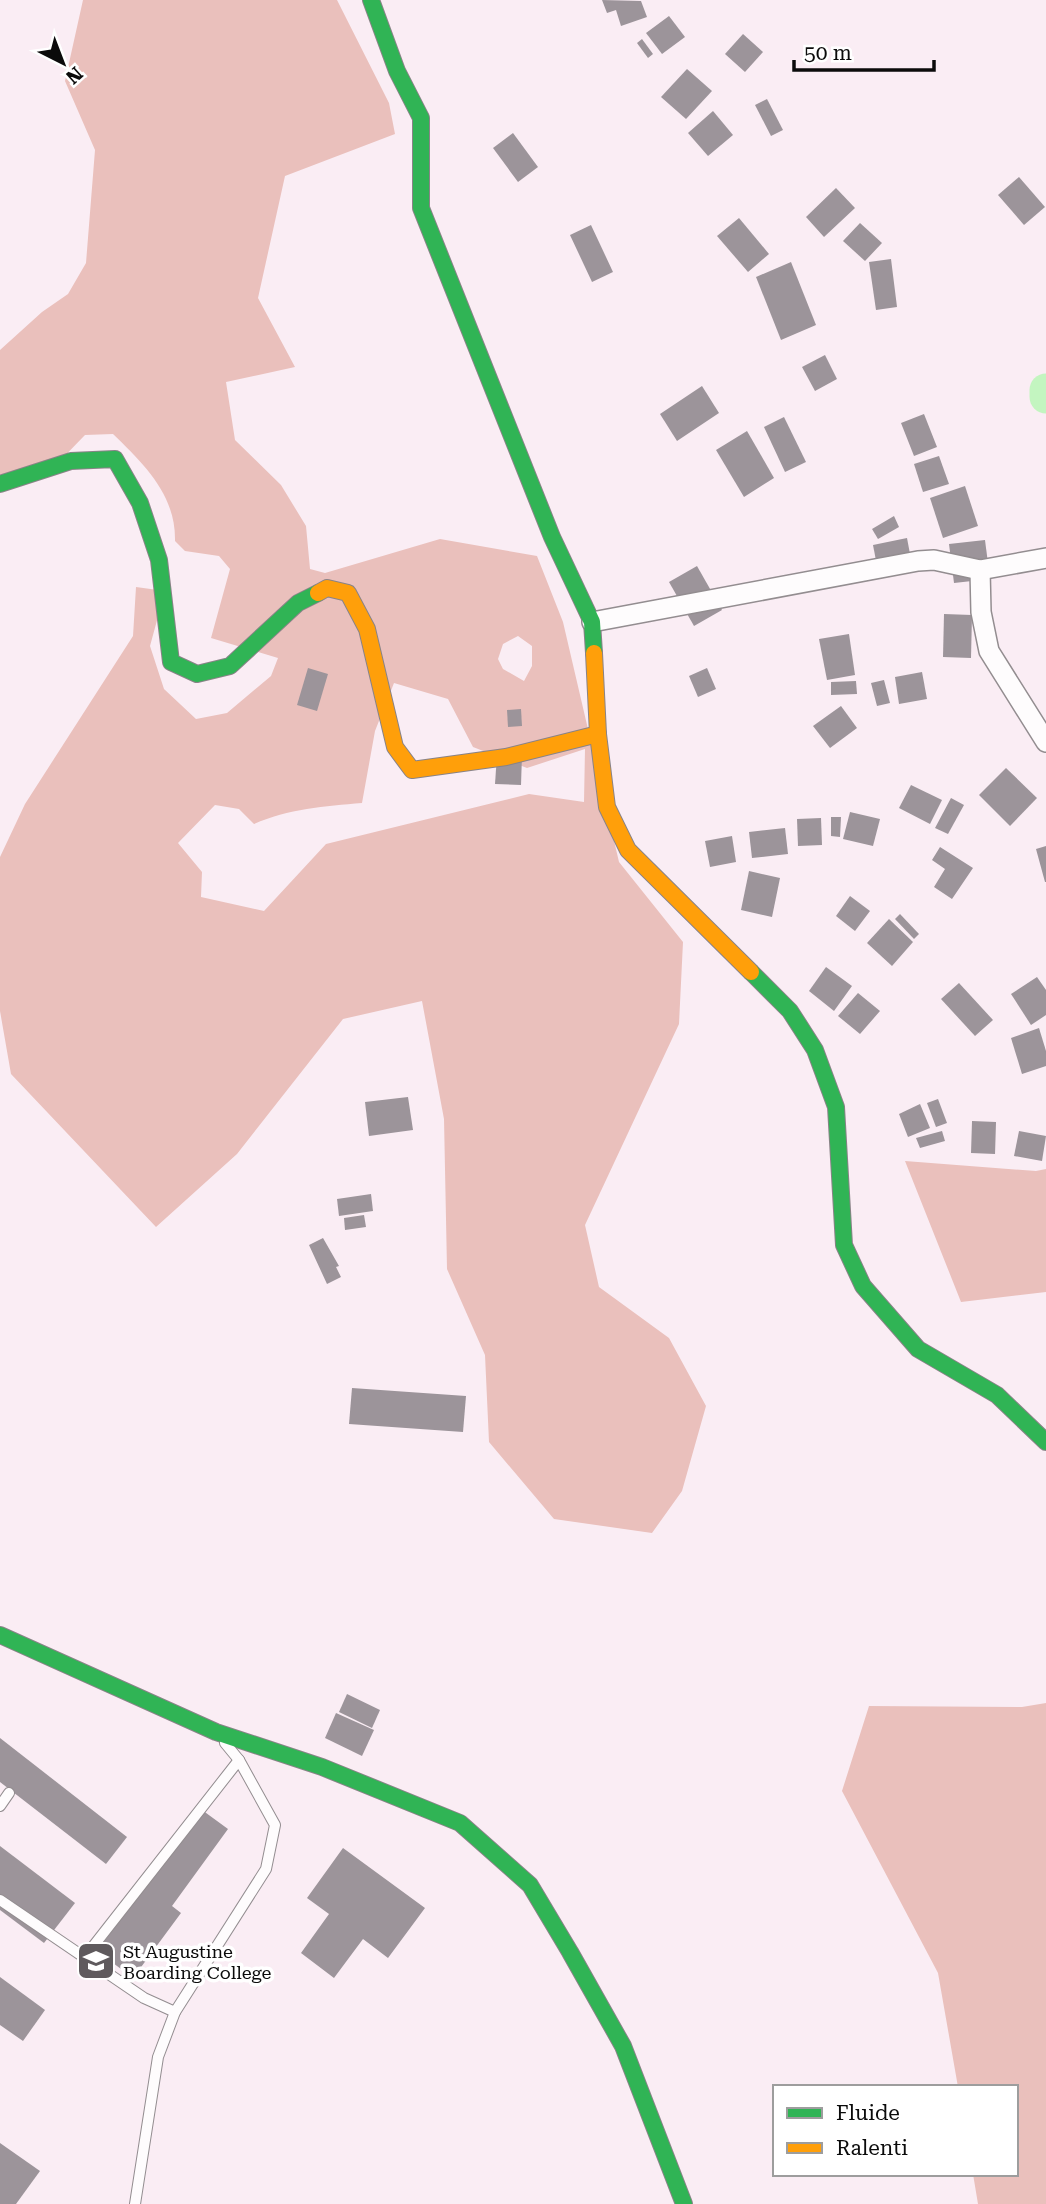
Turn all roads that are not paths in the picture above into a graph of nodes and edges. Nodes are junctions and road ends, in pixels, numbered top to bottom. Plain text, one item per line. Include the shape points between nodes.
1 (371, 0) edge
2 (0, 484) edge
3 (1046, 558) edge
4 (980, 570) junction
5 (592, 622) junction
6 (598, 734) junction
7 (1046, 742) edge
8 (1046, 1442) edge
9 (0, 1636) edge
10 (216, 1732) junction
11 (239, 1760) junction
12 (9, 1793) dead end
13 (0, 1806) edge
14 (0, 1900) edge
15 (83, 1958) junction
16 (175, 2011) junction
17 (135, 2204) edge
18 (684, 2204) edge

1 - 5 main road via 397,71 421,118 421,208 552,537
2 - 6 main road via 71,461 115,459 140,503 159,559 171,662 197,674 230,666 298,603 327,588 348,593 367,629 396,747 412,770 528,753
3 - 4 street
4 - 5 street via 918,561
4 - 7 street via 981,612 989,651
5 - 6 main road
6 - 8 main road via 607,807 628,849 790,1011 815,1050 836,1107 844,1245 863,1286 918,1349 997,1395
9 - 10 main road
10 - 11 lane
10 - 18 main road via 322,1767 460,1823 530,1885 622,2046
11 - 15 lane
11 - 16 lane via 275,1825 266,1869
12 - 13 lane
14 - 15 lane
15 - 16 lane via 144,1998
16 - 17 lane via 158,2057

